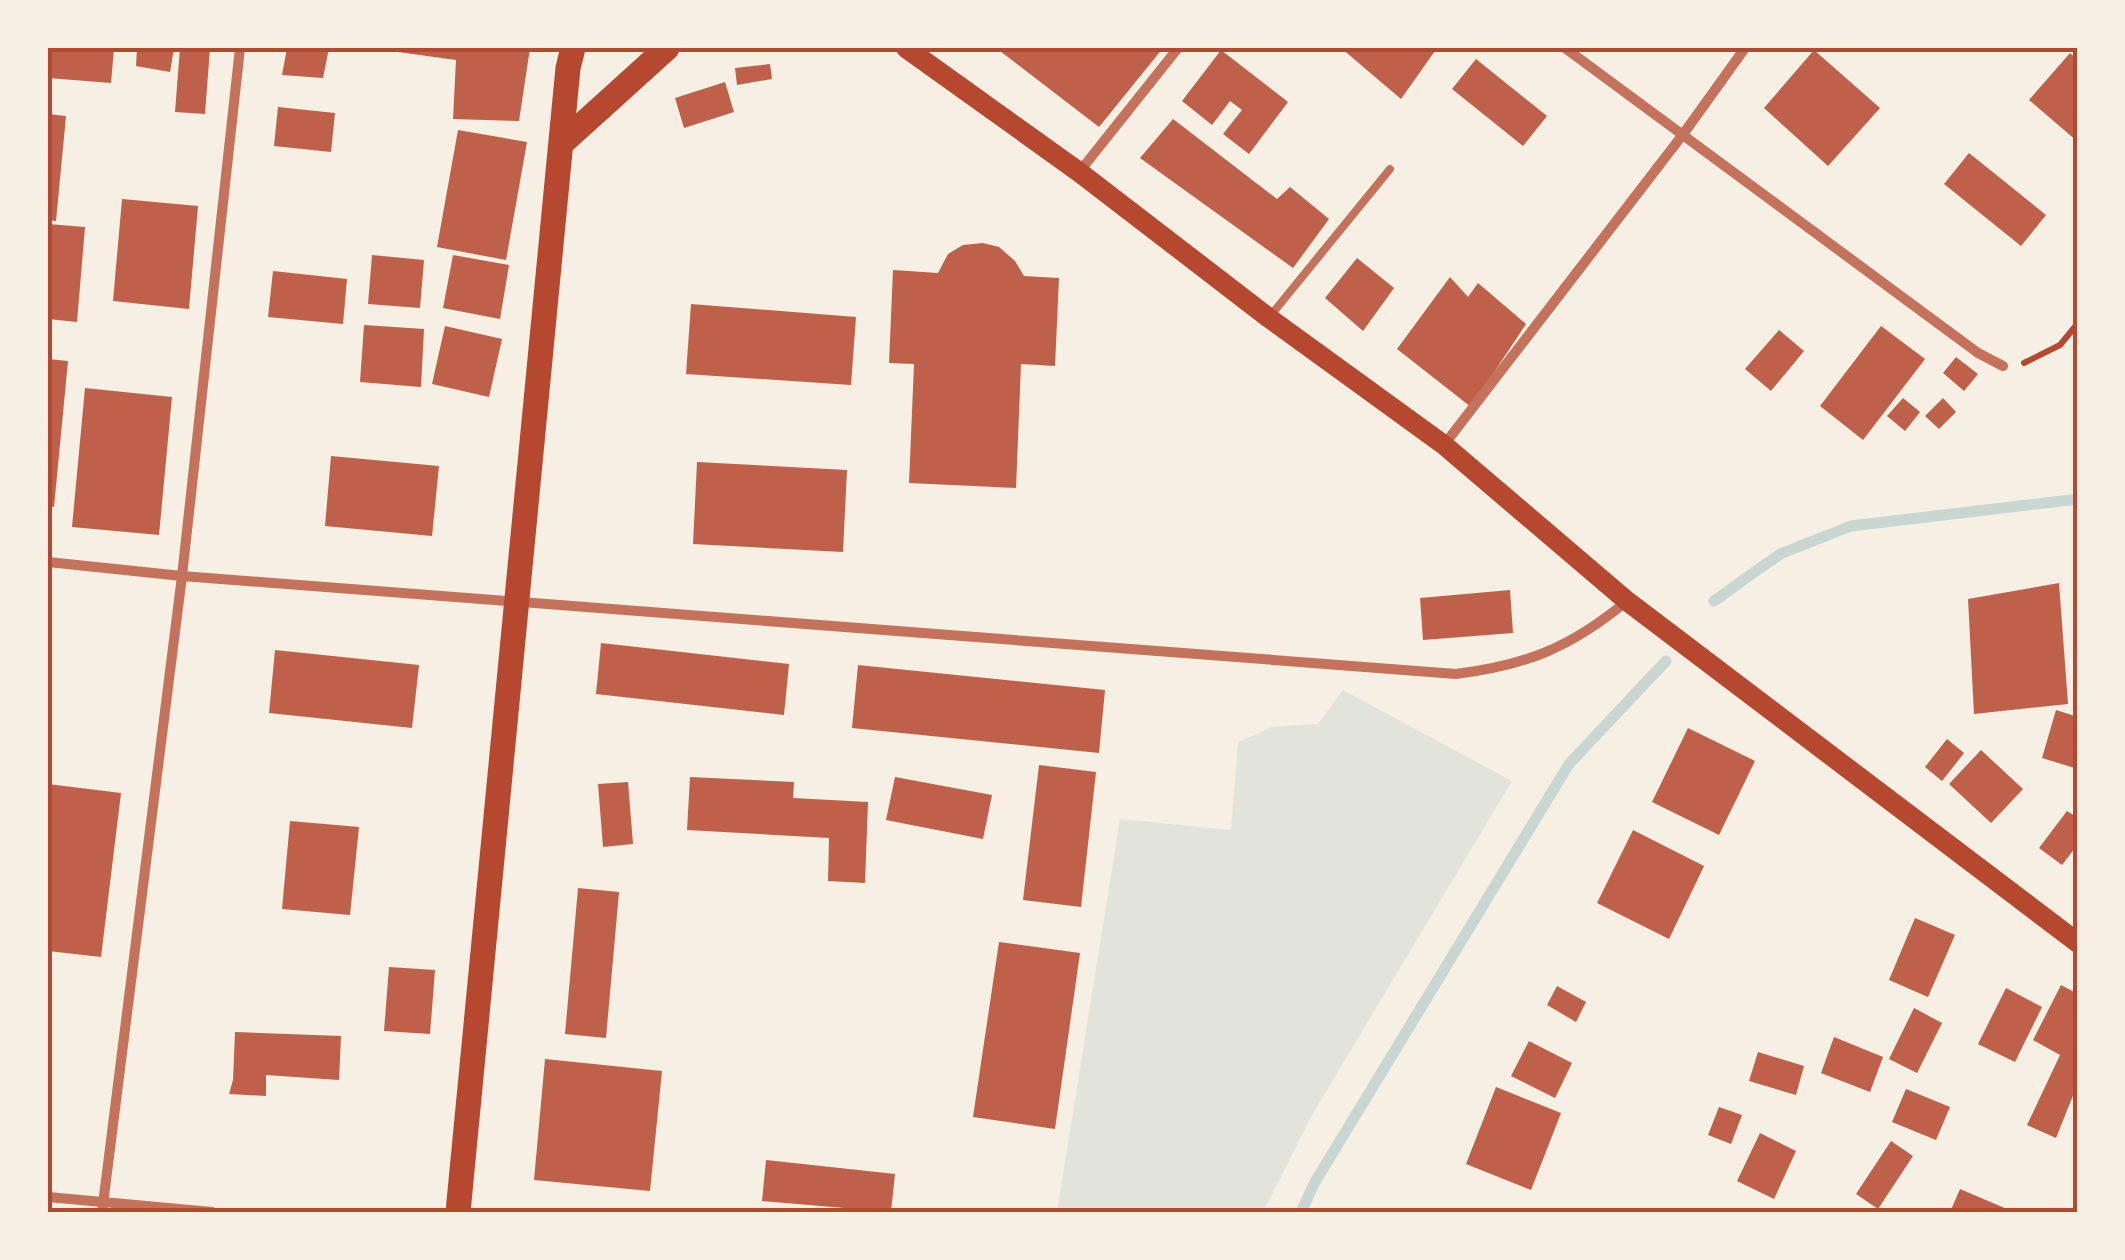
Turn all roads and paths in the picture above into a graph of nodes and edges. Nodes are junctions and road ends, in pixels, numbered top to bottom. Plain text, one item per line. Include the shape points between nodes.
1 (240, 48) edge
2 (573, 48) edge
3 (668, 48) edge
4 (906, 48) edge
5 (1178, 48) edge
6 (1565, 48) edge
7 (1745, 48) edge
8 (1684, 133) junction
9 (562, 143) junction
10 (1390, 169) dead end
11 (1079, 172) junction
12 (1268, 318) junction
13 (2078, 323) edge
14 (2002, 366) joint
15 (1444, 445) junction
16 (48, 562) edge
17 (182, 576) junction
18 (516, 601) junction
19 (1627, 601) junction
20 (2078, 943) edge
21 (48, 1196) edge
22 (103, 1207) edge
23 (212, 1212) edge
24 (458, 1212) edge

1 - 17 street
2 - 9 main road
3 - 9 main road
4 - 11 main road
5 - 11 street
6 - 8 street
7 - 8 street
8 - 14 street
8 - 15 street
9 - 18 main road
10 - 12 lane
11 - 12 main road
12 - 15 main road
13 - 14 path via 2060,345
15 - 19 main road
16 - 17 street
17 - 18 street
17 - 22 street
18 - 19 street via 1456,674 1541,656 1593,629
18 - 24 main road
19 - 20 main road
21 - 22 street
22 - 23 street

